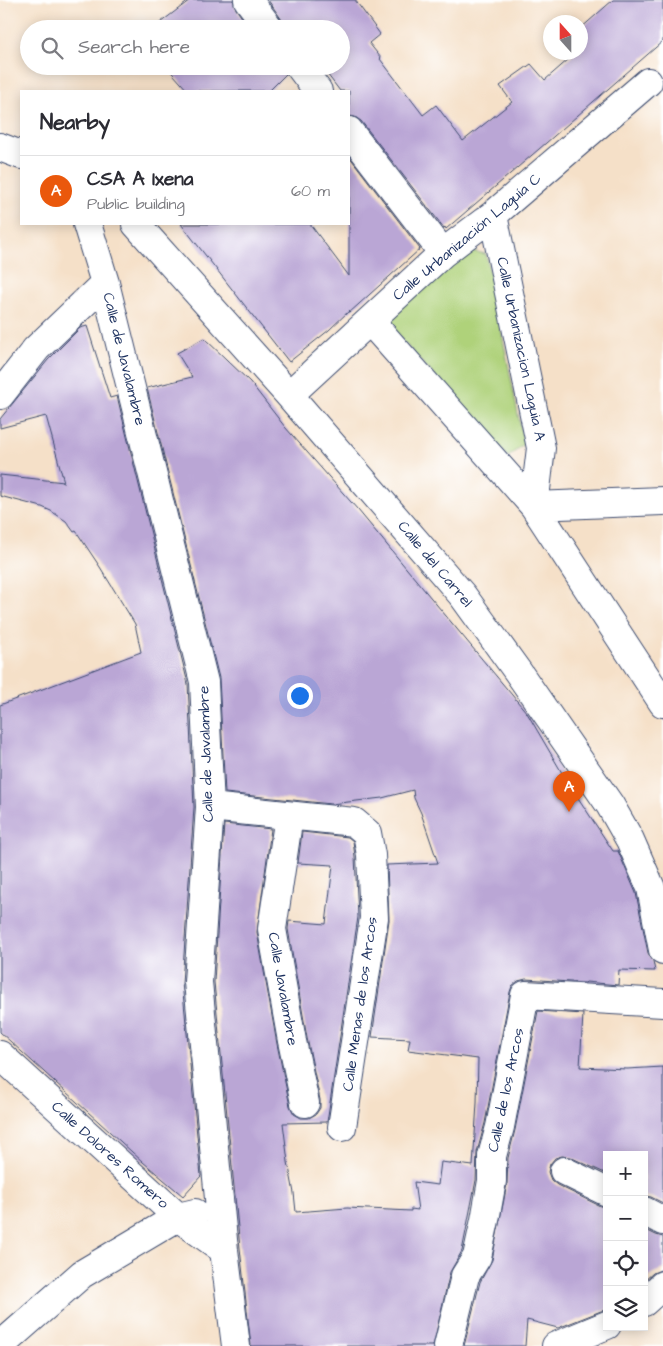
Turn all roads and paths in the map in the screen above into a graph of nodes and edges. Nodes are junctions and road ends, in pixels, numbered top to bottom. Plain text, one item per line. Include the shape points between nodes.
1 (248, 0) edge
2 (263, 20) edge
3 (306, 75) edge
4 (648, 82) dead end
5 (317, 90) edge
6 (350, 132) edge
7 (0, 147) edge
8 (20, 156) edge
9 (493, 215) junction
10 (87, 225) edge
11 (137, 225) edge
12 (443, 253) junction
13 (105, 283) junction
14 (370, 321) junction
15 (0, 395) edge
16 (289, 395) junction
17 (663, 501) edge
18 (534, 506) junction
19 (663, 703) edge
20 (210, 807) junction
21 (289, 816) junction
22 (657, 885) edge
23 (663, 950) edge
24 (663, 1003) edge
25 (0, 1055) edge
26 (305, 1102) dead end
27 (342, 1127) dead end
28 (564, 1171) dead end
29 (603, 1190) edge
30 (220, 1207) junction
31 (648, 1213) edge
32 (178, 1217) junction
33 (663, 1221) edge
34 (224, 1250) junction
35 (663, 1285) edge
36 (648, 1298) edge
37 (603, 1327) edge
38 (0, 1346) edge
39 (236, 1346) edge
40 (448, 1346) edge
41 (556, 1346) edge

1 - 2 street
3 - 5 street
4 - 9 street, Calle Urbanización Laguía C
6 - 12 street
7 - 8 street
9 - 12 street, Calle Urbanización Laguía C
9 - 18 street, Calle Urbanizacion Laguia A via 541,448
10 - 13 street, Calle de Javalambre
11 - 16 street, Calle del Carrel
12 - 14 street, Calle Urbanización Laguía C
13 - 15 street via 36,349
13 - 20 street, Calle de Javalambre via 204,682
14 - 16 street, Calle Urbanización Laguía C
14 - 18 street
16 - 22 street, Calle del Carrel via 468,603 610,805
17 - 18 street
18 - 19 street
20 - 21 street, Calle Menas de los Arcos
20 - 30 street, Calle de Javalambre via 198,982
21 - 26 street, Calle Javalambre via 272,929
21 - 27 street, Calle Menas de los Arcos via 354,822 367,833 371,855 374,918
22 - 23 street, Calle del Carrel
24 - 40 street, Calle de los Arcos via 525,995 492,1156 492,1181 478,1258 465,1276
25 - 32 street, Calle Dolores Romero
28 - 29 street
30 - 32 street
30 - 34 street
31 - 33 street
32 - 34 street, Calle Dolores Romero
32 - 38 street via 82,1274
34 - 39 street
35 - 36 street
37 - 41 street

